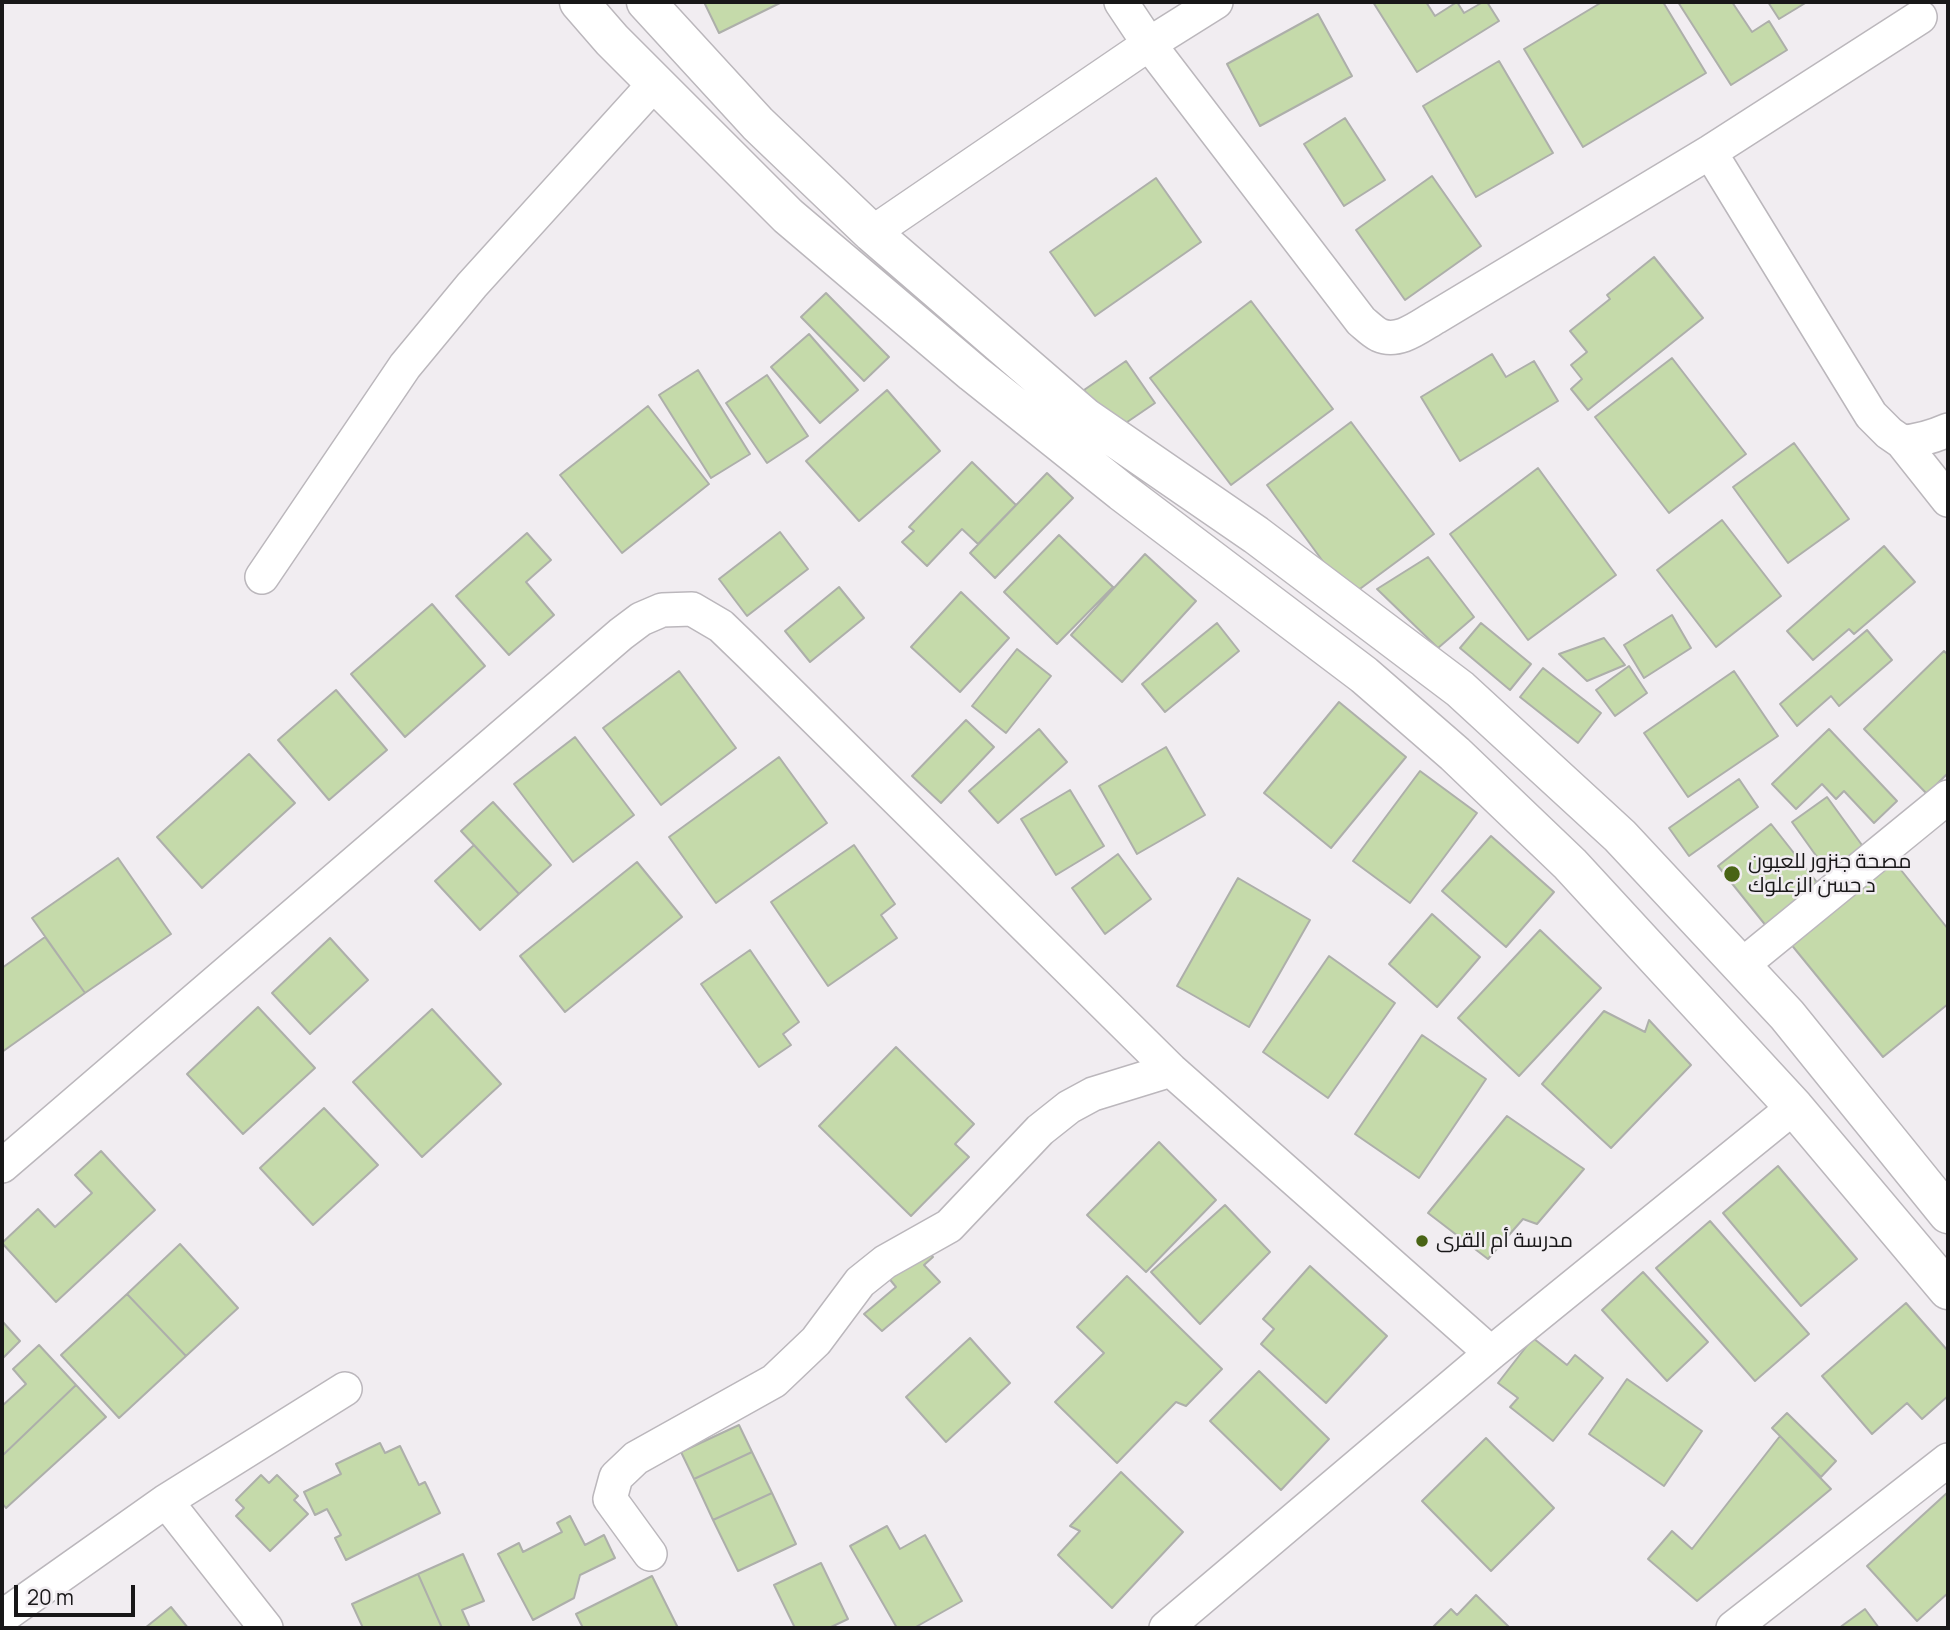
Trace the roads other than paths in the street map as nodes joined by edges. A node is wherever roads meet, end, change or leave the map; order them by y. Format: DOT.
graph roads {
  1 [pos="579,2"];
  2 [pos="646,2"];
  3 [pos="1121,2"];
  4 [pos="1216,2"];
  5 [pos="1920,17"];
  6 [pos="1149,44"];
  7 [pos="655,83"];
  8 [pos="1710,152"];
  9 [pos="872,233"];
  10 [pos="1948,430"];
  11 [pos="1902,442"];
  12 [pos="1948,500"];
  13 [pos="262,577"];
  14 [pos="1948,797"];
  15 [pos="1741,967"];
  16 [pos="1171,1070"];
  17 [pos="1794,1107"];
  18 [pos="2,1166"];
  19 [pos="1948,1213"];
  20 [pos="1948,1290"];
  21 [pos="1490,1353"];
  22 [pos="345,1389"];
  23 [pos="1948,1460"];
  24 [pos="166,1501"];
  25 [pos="650,1555"];
  26 [pos="2,1616"];
  27 [pos="266,1628"];
  28 [pos="1166,1628"];
  29 [pos="1733,1628"];
  1 -- 7 [label="street"];
  2 -- 9 [label="street"];
  3 -- 6 [label="street"];
  4 -- 6 [label="street"];
  5 -- 8 [label="street"];
  6 -- 8 [label="street"];
  6 -- 9 [label="street"];
  7 -- 13 [label="street"];
  7 -- 17 [label="street"];
  8 -- 11 [label="street"];
  9 -- 15 [label="street"];
  10 -- 11 [label="street"];
  11 -- 12 [label="street"];
  14 -- 15 [label="street"];
  15 -- 19 [label="street"];
  16 -- 18 [label="street"];
  16 -- 21 [label="street"];
  16 -- 25 [label="street"];
  17 -- 20 [label="street"];
  17 -- 21 [label="street"];
  21 -- 28 [label="street"];
  22 -- 24 [label="street"];
  23 -- 29 [label="street"];
  24 -- 26 [label="street"];
  24 -- 27 [label="street"];
}
